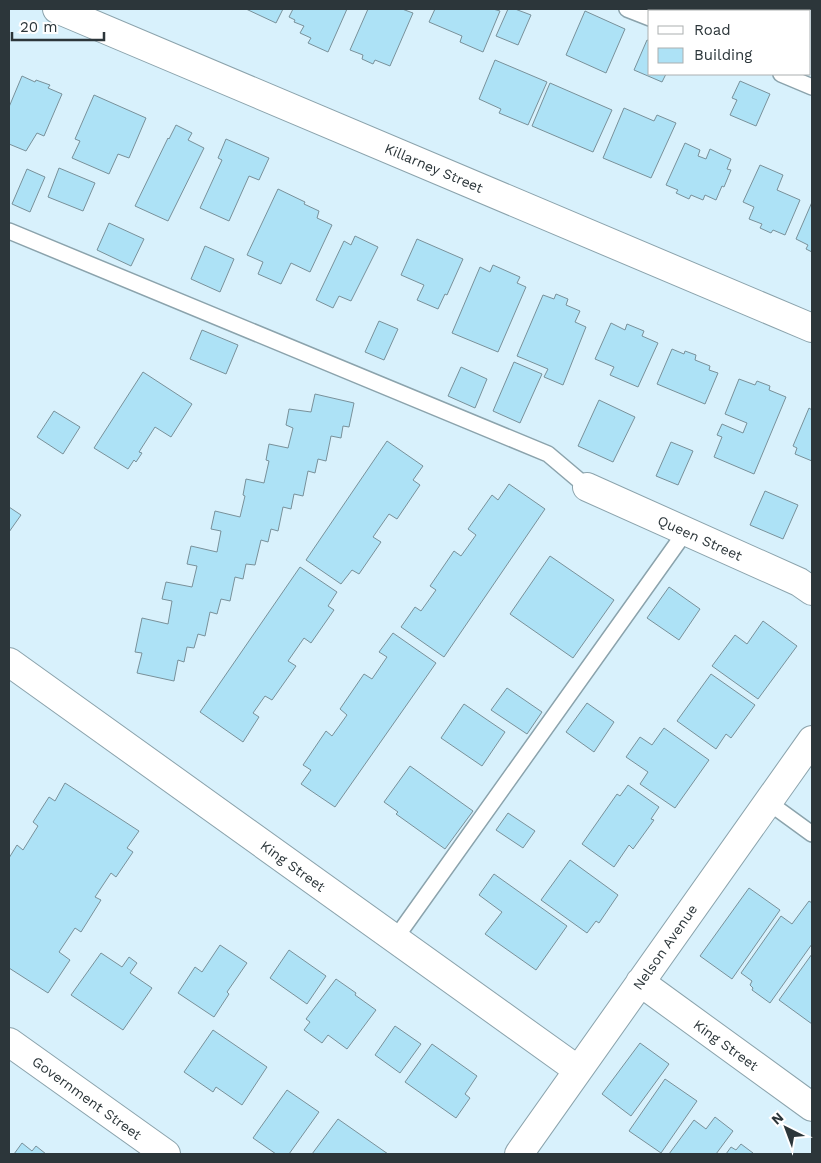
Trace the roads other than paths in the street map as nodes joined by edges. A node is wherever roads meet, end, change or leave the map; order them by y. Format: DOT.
graph roads {
  1 [pos="57,9"];
  2 [pos="627,9"];
  3 [pos="648,17"];
  4 [pos="783,75"];
  5 [pos="812,87"];
  6 [pos="9,231"];
  7 [pos="812,328"];
  8 [pos="587,487"];
  9 [pos="686,531"];
  10 [pos="812,591"];
  11 [pos="9,662"];
  12 [pos="812,740"];
  13 [pos="768,802"];
  14 [pos="812,834"];
  15 [pos="395,939"];
  16 [pos="640,982"];
  17 [pos="9,1042"];
  18 [pos="578,1070"];
  19 [pos="812,1107"];
  20 [pos="166,1154"];
  21 [pos="519,1154"];
  1 -- 7 [label="street, Killarney Street"];
  2 -- 3 [label="lane"];
  4 -- 5 [label="lane"];
  6 -- 8 [label="lane"];
  8 -- 9 [label="street, Queen Street"];
  9 -- 10 [label="street, Queen Street"];
  9 -- 15 [label="lane"];
  11 -- 15 [label="street, King Street"];
  12 -- 13 [label="street, Nelson Avenue"];
  13 -- 14 [label="lane"];
  13 -- 16 [label="street, Nelson Avenue"];
  15 -- 18 [label="street, King Street"];
  16 -- 18 [label="street, Nelson Avenue"];
  16 -- 19 [label="street, King Street"];
  17 -- 20 [label="street, Government Street"];
  18 -- 21 [label="street, Nelson Avenue"];
}
